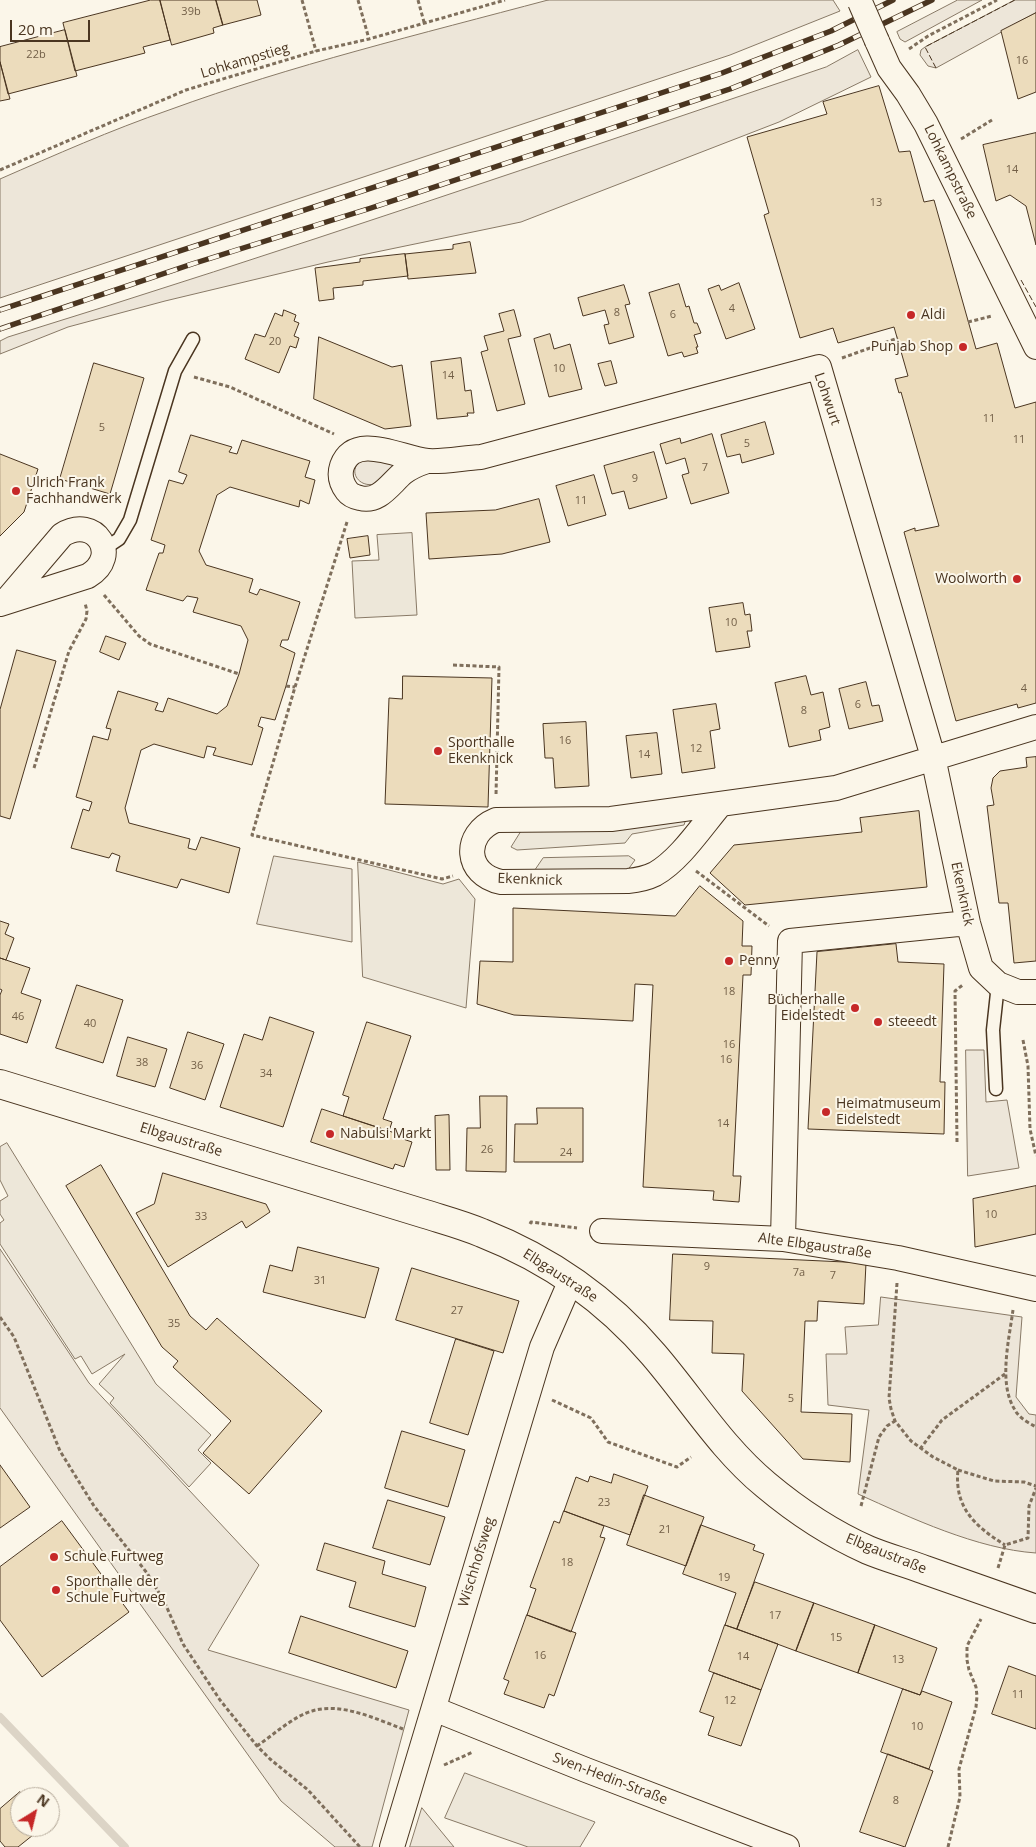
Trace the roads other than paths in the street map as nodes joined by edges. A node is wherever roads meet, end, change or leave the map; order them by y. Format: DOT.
graph roads {
  1 [pos="859,1"];
  2 [pos="193,339"];
  3 [pos="1036,347"];
  4 [pos="427,461"];
  5 [pos="104,549"];
  6 [pos="2,603"];
  7 [pos="1036,726"];
  8 [pos="933,757"];
  9 [pos="720,805"];
  10 [pos="968,923"];
  11 [pos="989,976"];
  12 [pos="1036,992"];
  13 [pos="0,1084"];
  14 [pos="996,1089"];
  15 [pos="602,1231"];
  16 [pos="783,1239"];
  17 [pos="571,1280"];
  18 [pos="1026,1287"];
  19 [pos="1036,1609"];
  20 [pos="434,1709"];
  21 [pos="392,1847"];
  22 [pos="787,1847"];
  1 -- 3 [label="street, Lohkampstraße, bridge"];
  2 -- 5 [label="lane"];
  4 -- 4 [label="street, Lohwurt"];
  4 -- 8 [label="street, Lohwurt"];
  5 -- 6 [label="street"];
  5 -- 6 [label="street"];
  7 -- 8 [label="street"];
  8 -- 9 [label="street"];
  8 -- 10 [label="street, Ekenknick"];
  9 -- 9 [label="street, Ekenknick"];
  10 -- 11 [label="street, Ekenknick"];
  10 -- 16 [label="street"];
  11 -- 12 [label="street"];
  11 -- 14 [label="lane"];
  13 -- 17 [label="main road, Elbgaustraße"];
  15 -- 16 [label="street, Alte Elbgaustraße"];
  16 -- 18 [label="street, Alte Elbgaustraße"];
  17 -- 19 [label="main road, Elbgaustraße"];
  17 -- 20 [label="street, Wischhofsweg"];
  20 -- 21 [label="street, Wischhofsweg"];
  20 -- 22 [label="street, Sven-Hedin-Straße"];
}
